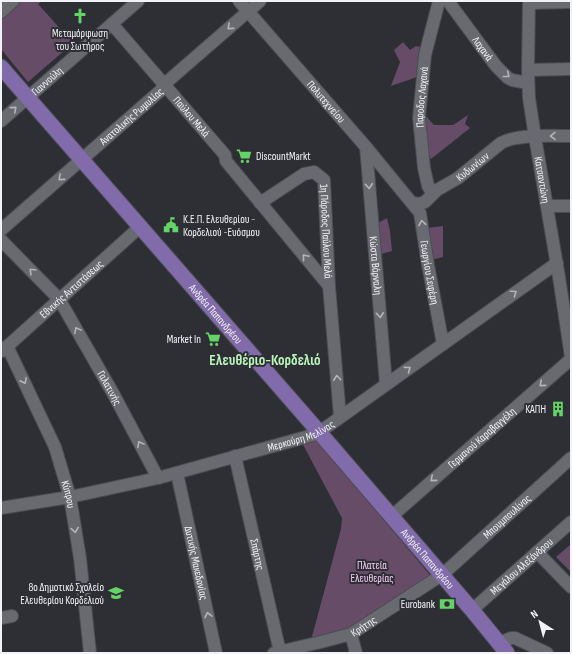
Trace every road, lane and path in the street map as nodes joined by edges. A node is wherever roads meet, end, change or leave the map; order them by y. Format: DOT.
graph roads {
  1 [pos="13,1"];
  2 [pos="138,1"];
  3 [pos="239,1"];
  4 [pos="260,1"];
  5 [pos="439,1"];
  6 [pos="448,1"];
  7 [pos="529,2"];
  8 [pos="571,2"];
  9 [pos="248,11"];
  10 [pos="1,12"];
  11 [pos="112,24"];
  12 [pos="1,67"];
  13 [pos="571,69"];
  14 [pos="528,70"];
  15 [pos="528,83"];
  16 [pos="164,86"];
  17 [pos="28,98"];
  18 [pos="1,121"];
  19 [pos="571,136"];
  20 [pos="535,137"];
  21 [pos="366,147"];
  22 [pos="82,160"];
  23 [pos="433,194"];
  24 [pos="260,203"];
  25 [pos="413,203"];
  26 [pos="547,206"];
  27 [pos="571,206"];
  28 [pos="141,226"];
  29 [pos="1,230"];
  30 [pos="1,240"];
  31 [pos="557,263"];
  32 [pos="565,277"];
  33 [pos="329,286"];
  34 [pos="59,298"];
  35 [pos="443,344"];
  36 [pos="4,349"];
  37 [pos="571,358"];
  38 [pos="386,384"];
  39 [pos="340,417"];
  40 [pos="319,432"];
  41 [pos="235,456"];
  42 [pos="571,458"];
  43 [pos="177,473"];
  44 [pos="158,478"];
  45 [pos="70,497"];
  46 [pos="1,508"];
  47 [pos="392,516"];
  48 [pos="571,522"];
  49 [pos="537,552"];
  50 [pos="442,575"];
  51 [pos="571,588"];
  52 [pos="472,610"];
  53 [pos="351,634"];
  54 [pos="503,648"];
  55 [pos="277,652"];
  56 [pos="90,653"];
  57 [pos="216,653"];
  58 [pos="356,653"];
  59 [pos="547,653"];
  1 -- 10 [label="street"];
  2 -- 11 [label="street, Γιαννούλη"];
  3 -- 9 [label="street, Πολυτεχνείου"];
  4 -- 9 [label="street, Ανατολικής Ρωμυλίας"];
  5 -- 23 [label="street, Παροδος Λαχανά"];
  6 -- 15 [label="street, Λαχανά, one-way"];
  7 -- 8 [label="street"];
  7 -- 14 [label="street, Κατσαντώνη"];
  9 -- 16 [label="street, Ανατολικής Ρωμυλίας, one-way"];
  9 -- 21 [label="street, Πολυτεχνείου"];
  11 -- 16 [label="street, Παύλου Μελά"];
  11 -- 17 [label="street, Γιαννούλη"];
  12 -- 17 [label="main road, Ανδρέα Παπανδρέου"];
  13 -- 14 [label="street"];
  14 -- 15 [label="street, Κατσαντώνη"];
  15 -- 20 [label="street, Κατσαντώνη"];
  16 -- 22 [label="street, Ανατολικής Ρωμυλίας"];
  16 -- 24 [label="street, Παύλου Μελά"];
  18 -- 17 [label="street, Γιαννούλη, one-way"];
  17 -- 22 [label="main road, Ανδρέα Παπανδρέου"];
  19 -- 20 [label="street, Κυδωνίων, one-way"];
  20 -- 23 [label="street, Κυδωνίων"];
  20 -- 26 [label="street, Κατσαντώνη"];
  21 -- 25 [label="street, Πολυτεχνείου"];
  21 -- 38 [label="street, Κώστα Βάρναλη, one-way"];
  22 -- 28 [label="main road, Ανδρέα Παπανδρέου"];
  22 -- 29 [label="street, Ανατολικής Ρωμυλίας, one-way"];
  23 -- 25 [label="street, Κυδωνίων"];
  33 -- 24 [label="street, Παύλου Μελά, one-way"];
  24 -- 33 [label="street, 1η Πάροδος Παύλου Μελά"];
  35 -- 25 [label="street, Γεωργίου Σεφέρη, one-way"];
  26 -- 27 [label="street"];
  26 -- 31 [label="street, Κατσαντώνη"];
  28 -- 34 [label="street, Εθνικής Αντιστάσεως"];
  28 -- 40 [label="main road, Ανδρέα Παπανδρέου"];
  34 -- 30 [label="street, Γαλατινής, one-way"];
  31 -- 32 [label="street, Κατσαντώνη"];
  35 -- 31 [label="street, Μερκούρη Μελίνας, one-way"];
  32 -- 37 [label="street, Κατσαντώνη"];
  39 -- 33 [label="street, 1η Πάροδος Παύλου Μελά, one-way"];
  34 -- 36 [label="street, Εθνικής Αντιστάσεως"];
  44 -- 34 [label="street, Γαλατινής, one-way"];
  38 -- 35 [label="street, Μερκούρη Μελίνας, one-way"];
  36 -- 45 [label="street, Κύπρου, one-way"];
  37 -- 47 [label="street, Γερμανού Καραβαγγέλη, one-way"];
  38 -- 39 [label="street, Μερκούρη Μελίνας"];
  39 -- 40 [label="street, Μερκούρη Μελίνας"];
  40 -- 41 [label="street, Μερκούρη Μελίνας"];
  40 -- 47 [label="main road, Ανδρέα Παπανδρέου"];
  41 -- 43 [label="street, Μερκούρη Μελίνας"];
  41 -- 55 [label="street, Σπάρτης"];
  42 -- 50 [label="street, Μπουμπουλίνας"];
  43 -- 44 [label="street, Μερκούρη Μελίνας"];
  57 -- 43 [label="street, Δυτικής Μακεδονίας, one-way"];
  44 -- 45 [label="street, Μερκούρη Μελίνας"];
  45 -- 46 [label="street, Μερκούρη Μελίνας"];
  45 -- 56 [label="street, Κύπρου, one-way"];
  47 -- 50 [label="main road, Ανδρέα Παπανδρέου"];
  48 -- 49 [label="street, Μεγάλου Αλεξάνδρου"];
  49 -- 51 [label="street"];
  49 -- 52 [label="street, Μεγάλου Αλεξάνδρου"];
  50 -- 52 [label="main road, Ανδρέα Παπανδρέου"];
  50 -- 53 [label="street, Κρήτης"];
  52 -- 54 [label="main road, Ανδρέα Παπανδρέου"];
  53 -- 55 [label="street, Κρήτης"];
  53 -- 58 [label="street"];
  54 -- 59 [label="street"];
}
